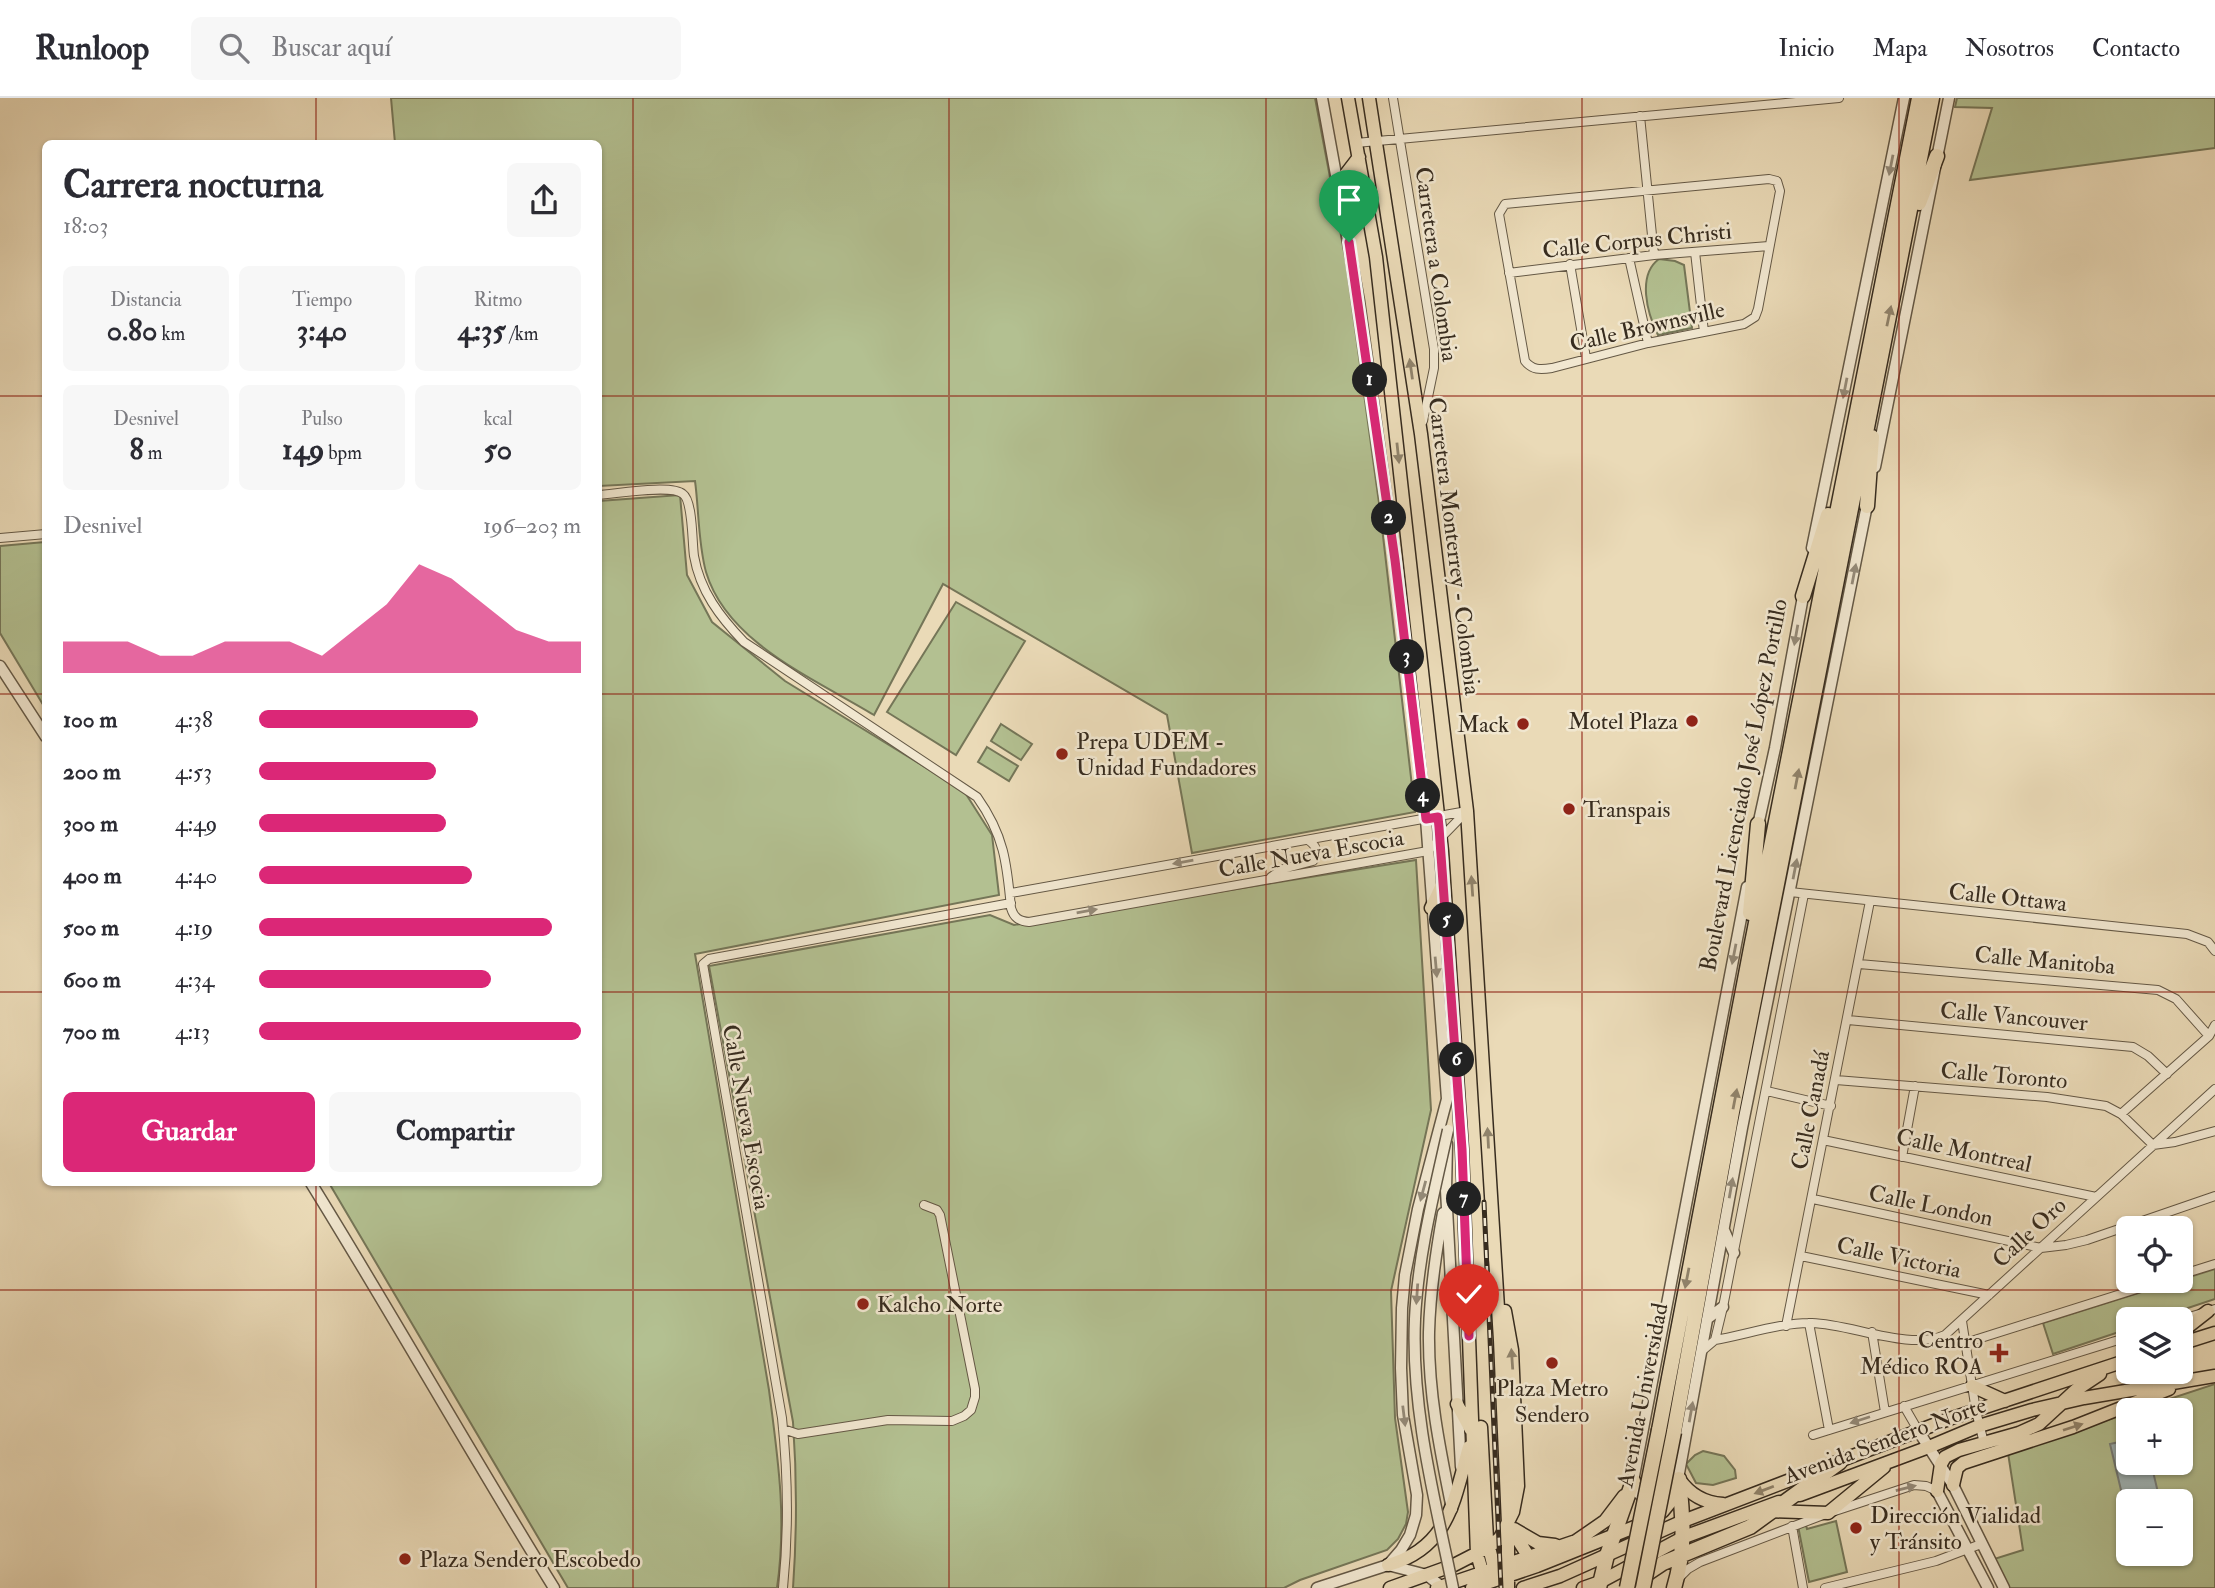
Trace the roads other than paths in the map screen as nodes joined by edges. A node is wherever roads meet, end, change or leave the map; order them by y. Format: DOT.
graph roads {
  1 [pos="1322,98"];
  2 [pos="1349,98"];
  3 [pos="1369,98"];
  4 [pos="1393,98"];
  5 [pos="1839,98"];
  6 [pos="1904,98"];
  7 [pos="1920,98"];
  8 [pos="1932,98"];
  9 [pos="1948,98"];
  10 [pos="1640,116"];
  11 [pos="1401,138"];
  12 [pos="1377,140"];
  13 [pos="1356,142"];
  14 [pos="1937,156"];
  15 [pos="1359,157"];
  16 [pos="1339,183"];
  17 [pos="1647,191"];
  18 [pos="1906,233"];
  19 [pos="1769,246"];
  20 [pos="1695,252"];
  21 [pos="1654,255"];
  22 [pos="1629,258"];
  23 [pos="1570,264"];
  24 [pos="1509,273"];
  25 [pos="1704,332"];
  26 [pos="1648,343"];
  27 [pos="1586,358"];
  28 [pos="1871,405"];
  29 [pos="1421,434"];
  30 [pos="1845,467"];
  31 [pos="602,495"];
  32 [pos="1867,506"];
  33 [pos="42,534"];
  34 [pos="0,538"];
  35 [pos="1803,596"];
  36 [pos="0,666"];
  37 [pos="42,731"];
  38 [pos="1467,811"];
  39 [pos="1432,818"];
  40 [pos="1759,824"];
  41 [pos="1440,838"];
  42 [pos="1308,840"];
  43 [pos="1428,851"];
  44 [pos="1266,880"];
  45 [pos="1444,881"];
  46 [pos="1790,892"];
  47 [pos="1011,893"];
  48 [pos="1804,894"];
  49 [pos="1871,901"];
  50 [pos="1011,903"];
  51 [pos="1432,908"];
  52 [pos="1751,948"];
  53 [pos="2215,951"];
  54 [pos="1859,964"];
  55 [pos="1848,1020"];
  56 [pos="2215,1025"];
  57 [pos="2208,1036"];
  58 [pos="1760,1041"];
  59 [pos="1775,1045"];
  60 [pos="2167,1074"];
  61 [pos="1836,1080"];
  62 [pos="1915,1086"];
  63 [pos="2215,1089"];
  64 [pos="1767,1091"];
  65 [pos="1447,1099"];
  66 [pos="1830,1106"];
  67 [pos="2121,1114"];
  68 [pos="1448,1130"];
  69 [pos="2215,1131"];
  70 [pos="1823,1140"];
  71 [pos="2153,1145"];
  72 [pos="1902,1157"];
  73 [pos="1736,1161"];
  74 [pos="1752,1166"];
  75 [pos="313,1186"];
  76 [pos="1446,1190"];
  77 [pos="2215,1196"];
  78 [pos="2096,1197"];
  79 [pos="1813,1199"];
  80 [pos="924,1205"];
  81 [pos="1706,1213"];
  82 [pos="1724,1230"];
  83 [pos="2041,1248"];
  84 [pos="1734,1253"];
  85 [pos="1801,1256"];
  86 [pos="2215,1264"];
  87 [pos="2193,1271"];
  88 [pos="2124,1293"];
  89 [pos="1989,1295"];
  90 [pos="1723,1307"];
  91 [pos="2212,1310"];
  92 [pos="2193,1316"];
  93 [pos="1707,1319"];
  94 [pos="1962,1321"];
  95 [pos="1809,1323"];
  96 [pos="2193,1324"];
  97 [pos="1786,1326"];
  98 [pos="1872,1332"];
  99 [pos="2215,1333"];
  100 [pos="1715,1340"];
  101 [pos="2193,1340"];
  102 [pos="2116,1341"];
  103 [pos="1965,1343"];
  104 [pos="1702,1351"];
  105 [pos="1470,1362"];
  106 [pos="2115,1364"];
  107 [pos="2215,1373"];
  108 [pos="2193,1380"];
  109 [pos="2173,1384"];
  110 [pos="2180,1384"];
  111 [pos="1972,1386"];
  112 [pos="2006,1401"];
  113 [pos="2062,1403"];
  114 [pos="1457,1404"];
  115 [pos="1904,1406"];
  116 [pos="1976,1410"];
  117 [pos="1885,1412"];
  118 [pos="1979,1426"];
  119 [pos="783,1429"];
  120 [pos="1829,1430"];
  121 [pos="1919,1432"];
  122 [pos="1473,1434"];
  123 [pos="2031,1434"];
  124 [pos="1813,1435"];
  125 [pos="1984,1443"];
  126 [pos="1929,1447"];
  127 [pos="1892,1461"];
  128 [pos="1840,1462"];
  129 [pos="1941,1464"];
  130 [pos="1462,1473"];
  131 [pos="1679,1479"];
  132 [pos="1633,1481"];
  133 [pos="1953,1485"];
  134 [pos="1937,1491"];
  135 [pos="1789,1498"];
  136 [pos="1736,1501"];
  137 [pos="1452,1509"];
  138 [pos="1754,1511"];
  139 [pos="1773,1511"];
  140 [pos="1828,1513"];
  141 [pos="1684,1521"];
  142 [pos="1508,1524"];
  143 [pos="1792,1526"];
  144 [pos="1614,1536"];
  145 [pos="1684,1537"];
  146 [pos="1576,1541"];
  147 [pos="1981,1544"];
  148 [pos="1489,1547"];
  149 [pos="1968,1550"];
  150 [pos="1683,1553"];
  151 [pos="1477,1554"];
  152 [pos="1607,1555"];
  153 [pos="1532,1562"];
  154 [pos="1388,1565"];
  155 [pos="1427,1575"];
  156 [pos="1560,1576"];
  157 [pos="1496,1578"];
  158 [pos="1600,1585"];
  159 [pos="1675,1586"];
  160 [pos="554,1588"];
  161 [pos="783,1588"];
  162 [pos="1317,1588"];
  163 [pos="1390,1588"];
  164 [pos="1444,1588"];
  165 [pos="1472,1588"];
  166 [pos="1523,1588"];
  167 [pos="1583,1588"];
  168 [pos="1628,1588"];
  169 [pos="1643,1588"];
  170 [pos="1803,1588"];
  171 [pos="1825,1588"];
  172 [pos="1987,1588"];
  173 [pos="2004,1588"];
  1 -- 16 [label="street"];
  2 -- 13 [label="main road, Carretera Monterrey - Colombia"];
  3 -- 12 [label="main road, Carretera Monterrey - Colombia"];
  4 -- 11 [label="street, Carretera a Colombia"];
  5 -- 10 [label="street"];
  6 -- 35 [label="street, Boulevard Licenciado José López Portillo, one-way"];
  7 -- 30 [label="highway, Boulevard Licenciado José López Portillo"];
  8 -- 18 [label="highway"];
  9 -- 14 [label="street"];
  10 -- 11 [label="street"];
  10 -- 17 [label="street"];
  11 -- 12 [label="street"];
  11 -- 29 [label="street, Carretera a Colombia"];
  12 -- 13 [label="street"];
  29 -- 12 [label="main road, Carretera Monterrey - Colombia, one-way"];
  13 -- 15 [label="main road, Carretera Monterrey - Colombia"];
  14 -- 18 [label="highway"];
  14 -- 32 [label="street"];
  15 -- 16 [label="main road"];
  15 -- 39 [label="main road, Carretera Monterrey - Colombia, one-way"];
  16 -- 39 [label="street"];
  17 -- 19 [label="street, Calle Brownsville"];
  17 -- 21 [label="street"];
  17 -- 24 [label="street, Calle Brownsville"];
  28 -- 18 [label="highway, one-way"];
  19 -- 20 [label="street, Calle Corpus Christi"];
  19 -- 25 [label="street, Calle Brownsville"];
  20 -- 21 [label="street, Calle Corpus Christi"];
  20 -- 25 [label="street"];
  21 -- 22 [label="street, Calle Corpus Christi"];
  22 -- 23 [label="street, Calle Corpus Christi"];
  22 -- 26 [label="street"];
  23 -- 24 [label="street, Calle Corpus Christi"];
  23 -- 27 [label="street"];
  24 -- 27 [label="street, Calle Brownsville"];
  25 -- 26 [label="street, Calle Brownsville"];
  26 -- 27 [label="street, Calle Brownsville"];
  28 -- 32 [label="highway"];
  81 -- 28 [label="highway, one-way"];
  29 -- 38 [label="main road, Carretera Monterrey - Colombia"];
  30 -- 35 [label="highway"];
  30 -- 52 [label="highway, Boulevard Licenciado José López Portillo"];
  31 -- 47 [label="street"];
  46 -- 32 [label="street, one-way"];
  33 -- 34 [label="street"];
  35 -- 40 [label="street, Boulevard Licenciado José López Portillo, one-way"];
  36 -- 37 [label="street"];
  38 -- 39 [label="street, Calle Nueva Escocia"];
  38 -- 41 [label="street, Calle Nueva Escocia"];
  142 -- 38 [label="main road, Carretera Monterrey - Colombia, one-way"];
  39 -- 41 [label="main road, Carretera Monterrey - Colombia"];
  39 -- 42 [label="street, Calle Nueva Escocia"];
  39 -- 43 [label="street"];
  40 -- 52 [label="highway"];
  40 -- 132 [label="street, Boulevard Licenciado José López Portillo, one-way"];
  41 -- 43 [label="street, Calle Nueva Escocia"];
  41 -- 45 [label="main road, Carretera Monterrey - Colombia"];
  42 -- 44 [label="street"];
  42 -- 47 [label="street, Calle Nueva Escocia, one-way"];
  43 -- 44 [label="street, Calle Nueva Escocia"];
  43 -- 51 [label="street"];
  50 -- 44 [label="street, Calle Nueva Escocia, one-way"];
  45 -- 51 [label="main road"];
  45 -- 105 [label="main road, Carretera Monterrey - Colombia"];
  46 -- 48 [label="street, Calle Ottawa"];
  46 -- 58 [label="street"];
  47 -- 50 [label="street"];
  48 -- 49 [label="street, Calle Ottawa"];
  48 -- 59 [label="street"];
  49 -- 53 [label="street, Calle Ottawa"];
  49 -- 54 [label="street, Calle Canadá"];
  50 -- 119 [label="street, Calle Nueva Escocia"];
  51 -- 65 [label="street, one-way"];
  52 -- 81 [label="highway, Boulevard Licenciado José López Portillo"];
  54 -- 55 [label="street, Calle Canadá"];
  54 -- 57 [label="street, Calle Manitoba"];
  55 -- 60 [label="street, Calle Vancouver"];
  55 -- 61 [label="street, Calle Canadá"];
  56 -- 57 [label="street"];
  57 -- 60 [label="street"];
  58 -- 59 [label="street"];
  58 -- 73 [label="street"];
  59 -- 64 [label="street"];
  60 -- 67 [label="street"];
  61 -- 62 [label="street, Calle Toronto"];
  61 -- 66 [label="street, Calle Canadá"];
  62 -- 67 [label="street, Calle Toronto"];
  62 -- 72 [label="street"];
  63 -- 71 [label="street, Calle Oro"];
  64 -- 66 [label="street"];
  64 -- 74 [label="street"];
  65 -- 68 [label="street"];
  65 -- 154 [label="street, one-way"];
  66 -- 70 [label="street, Calle Canadá"];
  67 -- 71 [label="street, Calle Toronto"];
  68 -- 76 [label="street"];
  68 -- 164 [label="street, one-way, bridge"];
  69 -- 71 [label="street"];
  70 -- 72 [label="street, Calle Montreal"];
  70 -- 79 [label="street, Calle Canadá"];
  71 -- 78 [label="street, Calle Oro"];
  72 -- 78 [label="street, Calle Montreal"];
  73 -- 74 [label="street"];
  82 -- 73 [label="street, one-way"];
  74 -- 84 [label="street"];
  75 -- 160 [label="street"];
  76 -- 114 [label="street"];
  76 -- 137 [label="street"];
  77 -- 83 [label="street"];
  78 -- 83 [label="street, Calle Oro"];
  79 -- 83 [label="street, Calle London"];
  79 -- 85 [label="street, Calle Canadá"];
  80 -- 119 [label="street"];
  81 -- 168 [label="highway, Avenida Universidad, one-way, bridge"];
  81 -- 169 [label="highway, Avenida Universidad, bridge"];
  82 -- 84 [label="street"];
  82 -- 93 [label="street"];
  83 -- 89 [label="street, Calle Oro"];
  84 -- 90 [label="street"];
  85 -- 89 [label="street, Calle Victoria"];
  85 -- 97 [label="street, Calle Canadá"];
  86 -- 87 [label="street"];
  88 -- 103 [label="street"];
  89 -- 94 [label="street, Calle Oro"];
  90 -- 93 [label="street"];
  90 -- 100 [label="street"];
  91 -- 92 [label="street"];
  91 -- 96 [label="main road"];
  93 -- 104 [label="street"];
  94 -- 98 [label="street, Calle Oro"];
  94 -- 103 [label="street"];
  95 -- 97 [label="street, Calle Oro"];
  95 -- 98 [label="street, Calle Oro"];
  95 -- 120 [label="street"];
  97 -- 100 [label="street, Calle Oro"];
  98 -- 117 [label="street"];
  99 -- 101 [label="main road"];
  100 -- 104 [label="street"];
  102 -- 111 [label="street, Avenida Sendero Norte"];
  103 -- 111 [label="street"];
  131 -- 104 [label="street, one-way"];
  105 -- 122 [label="main road, Carretera Monterrey - Colombia"];
  105 -- 148 [label="main road"];
  106 -- 112 [label="main road, Avenida Sendero Norte"];
  106 -- 113 [label="main road"];
  107 -- 108 [label="main road"];
  109 -- 113 [label="main road, Avenida Sendero Norte"];
  123 -- 110 [label="main road, one-way"];
  111 -- 112 [label="main road"];
  111 -- 115 [label="street, Avenida Sendero Norte"];
  111 -- 116 [label="street"];
  112 -- 116 [label="main road, Avenida Sendero Norte"];
  113 -- 118 [label="main road, Avenida Sendero Norte"];
  113 -- 123 [label="main road"];
  114 -- 122 [label="main road"];
  114 -- 130 [label="street"];
  115 -- 117 [label="street, Avenida Sendero Norte"];
  115 -- 121 [label="street"];
  116 -- 118 [label="street"];
  116 -- 121 [label="main road, Avenida Sendero Norte"];
  117 -- 120 [label="street, Avenida Sendero Norte, one-way"];
  118 -- 125 [label="street"];
  118 -- 126 [label="main road, Avenida Sendero Norte"];
  119 -- 161 [label="street, Calle Nueva Escocia"];
  120 -- 124 [label="street, Avenida Sendero Norte"];
  121 -- 126 [label="street"];
  121 -- 128 [label="main road, Avenida Sendero Norte"];
  122 -- 130 [label="main road"];
  122 -- 151 [label="main road, Carretera Monterrey - Colombia"];
  123 -- 125 [label="main road"];
  123 -- 133 [label="main road"];
  125 -- 129 [label="main road"];
  126 -- 127 [label="main road, Avenida Sendero Norte"];
  126 -- 129 [label="street"];
  127 -- 135 [label="main road, Avenida Sendero Norte"];
  127 -- 140 [label="main road"];
  128 -- 135 [label="highway"];
  128 -- 136 [label="main road, Avenida Sendero Norte, one-way"];
  129 -- 133 [label="street"];
  129 -- 134 [label="main road"];
  130 -- 137 [label="main road"];
  131 -- 132 [label="street"];
  131 -- 136 [label="main road"];
  131 -- 141 [label="highway"];
  131 -- 144 [label="main road"];
  132 -- 144 [label="highway"];
  132 -- 146 [label="main road"];
  133 -- 147 [label="street"];
  140 -- 134 [label="street, one-way"];
  134 -- 149 [label="street"];
  135 -- 138 [label="main road, Avenida Sendero Norte"];
  135 -- 139 [label="highway"];
  136 -- 141 [label="main road, Avenida Sendero Norte"];
  137 -- 154 [label="main road"];
  138 -- 139 [label="main road"];
  138 -- 145 [label="main road, Avenida Sendero Norte"];
  139 -- 140 [label="main road"];
  139 -- 150 [label="highway"];
  140 -- 143 [label="street"];
  141 -- 145 [label="highway"];
  141 -- 152 [label="main road, Avenida Sendero Norte"];
  142 -- 146 [label="main road"];
  142 -- 148 [label="main road"];
  142 -- 153 [label="main road"];
  142 -- 157 [label="main road, Carretera Monterrey - Colombia"];
  143 -- 159 [label="street"];
  143 -- 170 [label="street"];
  144 -- 152 [label="highway"];
  144 -- 153 [label="main road"];
  145 -- 150 [label="highway"];
  145 -- 158 [label="main road, Avenida Sendero Norte"];
  146 -- 153 [label="main road"];
  147 -- 149 [label="street"];
  147 -- 173 [label="street"];
  148 -- 151 [label="main road"];
  148 -- 157 [label="main road"];
  149 -- 171 [label="street"];
  149 -- 172 [label="street"];
  150 -- 159 [label="highway"];
  150 -- 168 [label="highway"];
  151 -- 155 [label="main road"];
  151 -- 157 [label="main road, Carretera Monterrey - Colombia"];
  152 -- 156 [label="main road, Avenida Sendero Norte"];
  152 -- 158 [label="highway"];
  153 -- 156 [label="main road"];
  153 -- 157 [label="main road"];
  154 -- 155 [label="street"];
  154 -- 162 [label="street"];
  155 -- 163 [label="main road"];
  155 -- 164 [label="street"];
  156 -- 166 [label="main road, Avenida Sendero Norte"];
  157 -- 164 [label="main road"];
  157 -- 165 [label="main road"];
  158 -- 167 [label="main road, Avenida Sendero Norte"];
}
